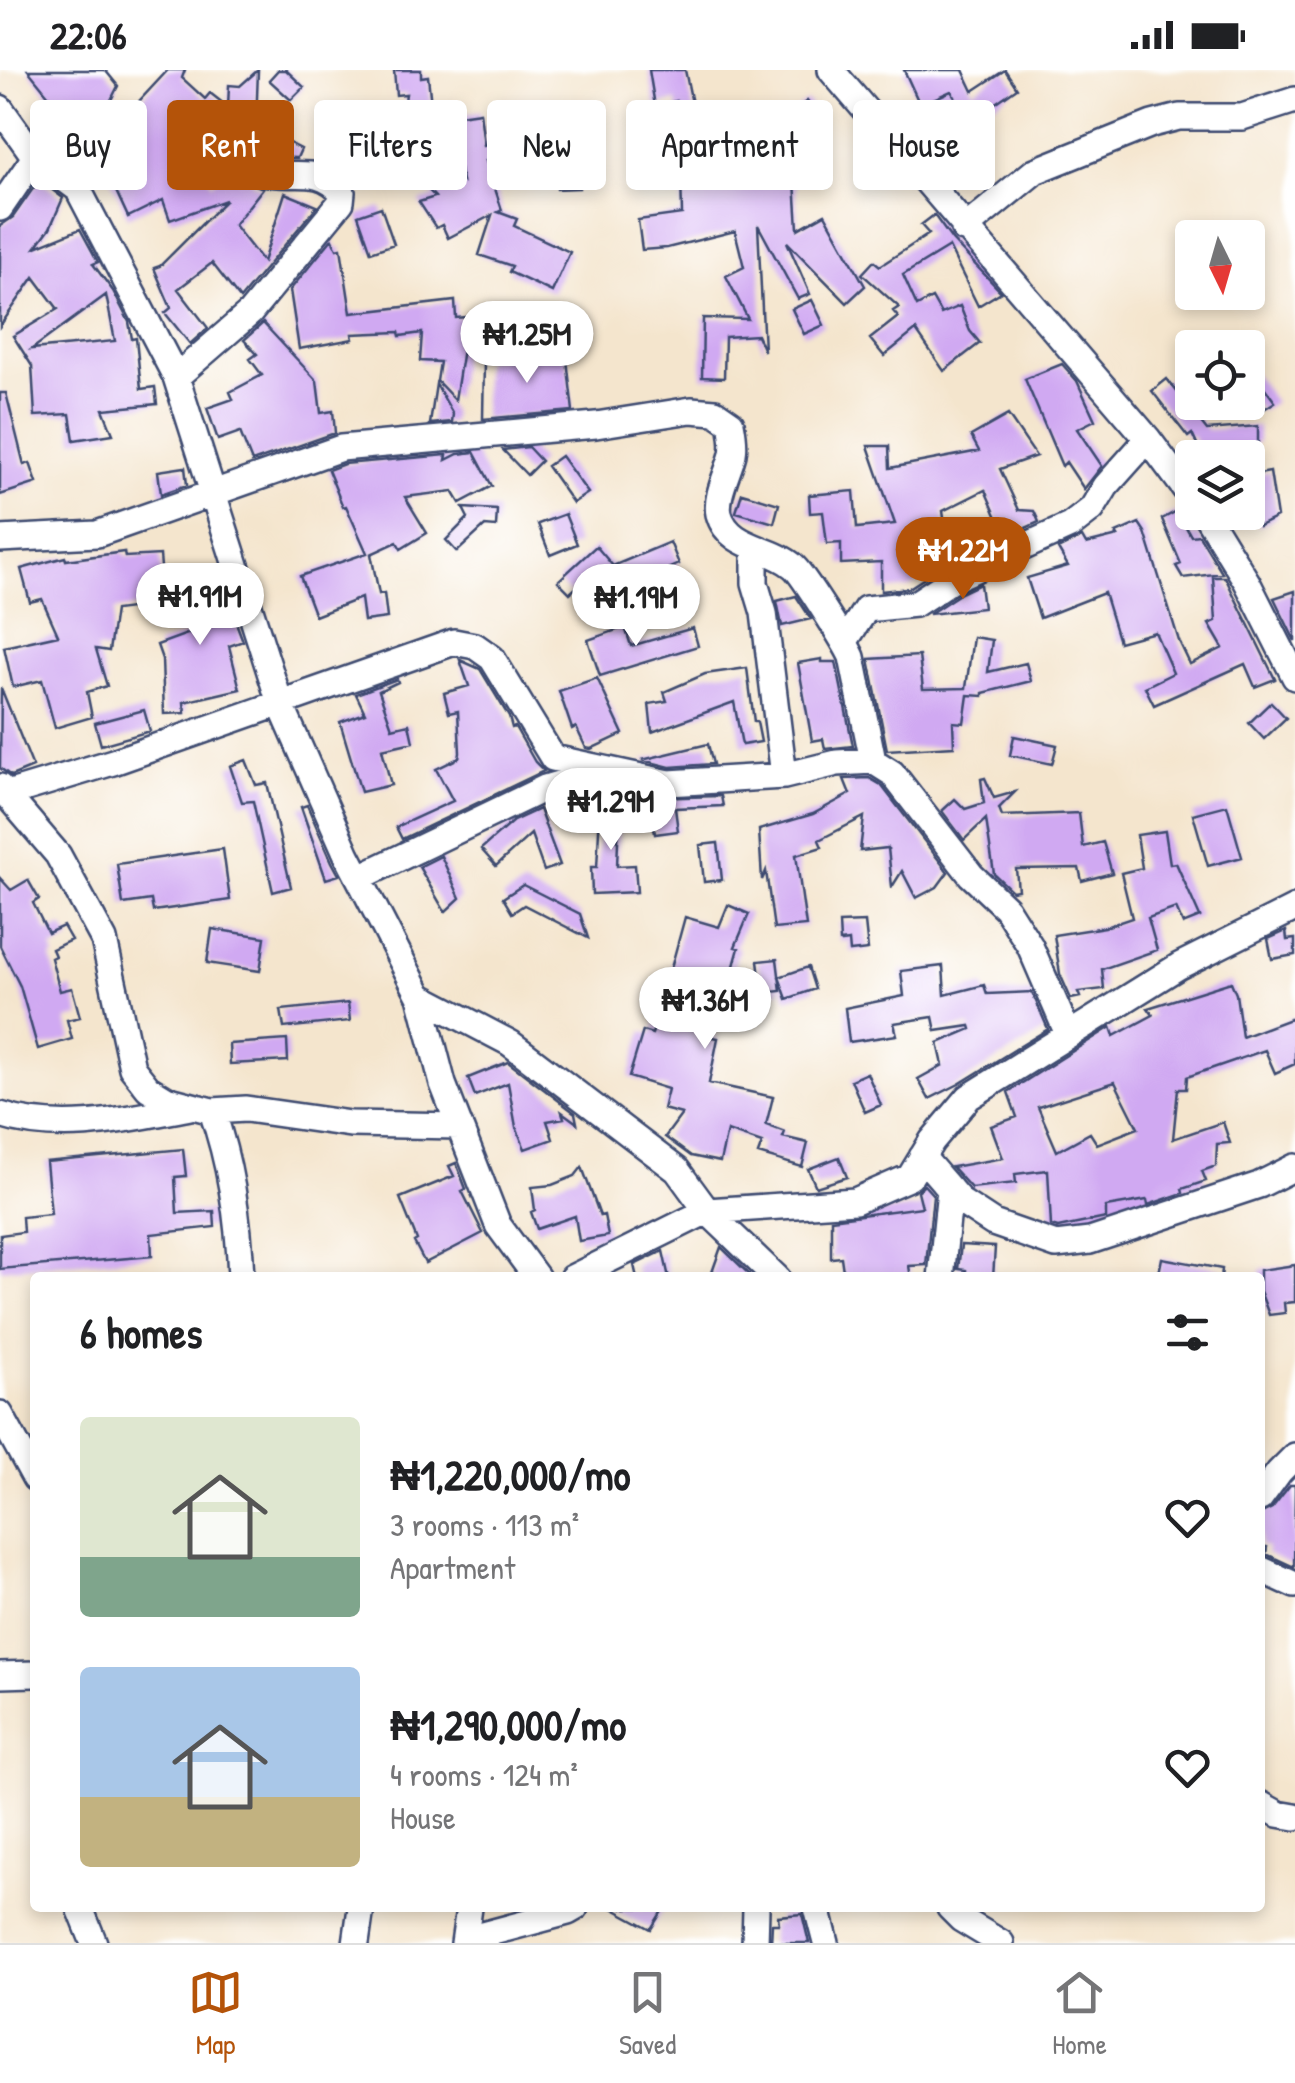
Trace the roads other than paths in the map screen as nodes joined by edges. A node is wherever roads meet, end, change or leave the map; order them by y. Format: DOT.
graph roads {
  1 [pos="831,70"];
  2 [pos="1295,100"];
  3 [pos="0,108"];
  4 [pos="30,149"];
  5 [pos="30,163"];
  6 [pos="294,173"];
  7 [pos="79,190"];
  8 [pos="0,208"];
  9 [pos="964,229"];
  10 [pos="176,377"];
  11 [pos="1148,440"];
  12 [pos="1175,476"];
  13 [pos="215,493"];
  14 [pos="1215,530"];
  15 [pos="0,540"];
  16 [pos="755,550"];
  17 [pos="845,641"];
  18 [pos="1295,677"];
  19 [pos="280,703"];
  20 [pos="873,760"];
  21 [pos="603,771"];
  22 [pos="784,776"];
  23 [pos="4,790"];
  24 [pos="360,877"];
  25 [pos="1295,908"];
  26 [pos="420,996"];
  27 [pos="1068,1034"];
  28 [pos="204,1109"];
  29 [pos="0,1114"];
  30 [pos="460,1126"];
  31 [pos="922,1157"];
  32 [pos="1295,1168"];
  33 [pos="950,1188"];
  34 [pos="707,1211"];
  35 [pos="241,1272"];
  36 [pos="533,1272"];
  37 [pos="584,1272"];
  38 [pos="771,1272"];
  39 [pos="942,1272"];
  40 [pos="0,1414"];
  41 [pos="1295,1456"];
  42 [pos="30,1469"];
  43 [pos="1265,1491"];
  44 [pos="1265,1572"];
  45 [pos="1295,1586"];
  46 [pos="0,1674"];
  47 [pos="30,1674"];
  48 [pos="1265,1807"];
  49 [pos="1295,1817"];
  50 [pos="82,1912"];
  51 [pos="360,1912"];
  52 [pos="469,1912"];
  53 [pos="568,1912"];
  54 [pos="756,1912"];
  55 [pos="817,1912"];
  56 [pos="954,1912"];
  57 [pos="465,1941"];
  58 [pos="94,1943"];
  59 [pos="356,1943"];
  60 [pos="755,1943"];
  61 [pos="826,1943"];
  62 [pos="1001,1943"];
  1 -- 9 [label="street"];
  2 -- 9 [label="street"];
  3 -- 4 [label="street"];
  5 -- 8 [label="street"];
  6 -- 10 [label="street"];
  7 -- 10 [label="street"];
  9 -- 11 [label="street"];
  10 -- 13 [label="street"];
  11 -- 12 [label="street"];
  11 -- 17 [label="street"];
  13 -- 15 [label="street"];
  13 -- 16 [label="street"];
  13 -- 19 [label="street"];
  14 -- 18 [label="street"];
  16 -- 17 [label="street"];
  16 -- 22 [label="street"];
  17 -- 20 [label="street"];
  19 -- 21 [label="street"];
  19 -- 23 [label="street"];
  19 -- 24 [label="street"];
  20 -- 22 [label="street"];
  20 -- 27 [label="street"];
  21 -- 22 [label="street"];
  21 -- 24 [label="street"];
  23 -- 28 [label="street"];
  24 -- 26 [label="street"];
  25 -- 27 [label="street"];
  26 -- 30 [label="street"];
  26 -- 34 [label="street"];
  27 -- 31 [label="street"];
  28 -- 29 [label="street"];
  28 -- 30 [label="street"];
  28 -- 35 [label="street"];
  30 -- 36 [label="street"];
  31 -- 33 [label="street"];
  31 -- 34 [label="street"];
  32 -- 33 [label="street"];
  33 -- 39 [label="street"];
  34 -- 37 [label="street"];
  34 -- 38 [label="street"];
  40 -- 42 [label="street"];
  41 -- 43 [label="street"];
  44 -- 45 [label="street"];
  46 -- 47 [label="street"];
  48 -- 49 [label="street"];
  50 -- 58 [label="street"];
  51 -- 59 [label="street"];
  52 -- 57 [label="street"];
  53 -- 57 [label="street"];
  54 -- 60 [label="street"];
  55 -- 61 [label="street"];
  56 -- 62 [label="street"];
}
